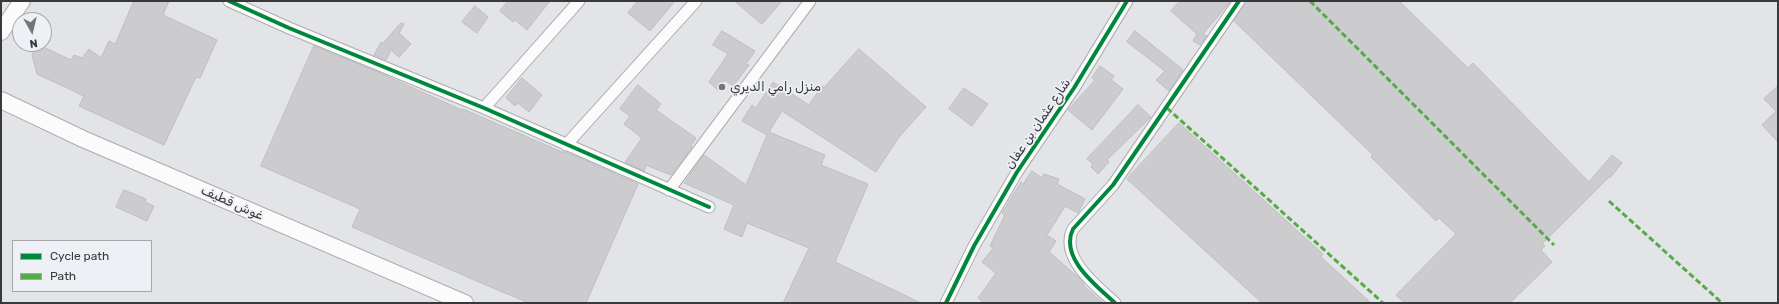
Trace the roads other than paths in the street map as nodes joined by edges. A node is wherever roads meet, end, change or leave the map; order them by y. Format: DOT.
graph roads {
  1 [pos="22,1"];
  2 [pos="229,1"];
  3 [pos="578,1"];
  4 [pos="696,1"];
  5 [pos="810,1"];
  6 [pos="1127,1"];
  7 [pos="1239,1"];
  8 [pos="1,32"];
  9 [pos="1,100"];
  10 [pos="484,108"];
  11 [pos="566,145"];
  12 [pos="668,190"];
  13 [pos="709,207"];
  14 [pos="465,303"];
  15 [pos="946,303"];
  16 [pos="1115,303"];
  1 -- 8 [label="main road"];
  2 -- 10 [label="street"];
  3 -- 10 [label="street"];
  4 -- 11 [label="street"];
  5 -- 12 [label="street"];
  6 -- 15 [label="street, شارع عثمان بن عفان"];
  7 -- 16 [label="street"];
  9 -- 14 [label="main road, غوش قطيف"];
  10 -- 11 [label="street"];
  11 -- 12 [label="street"];
  12 -- 13 [label="street"];
}
